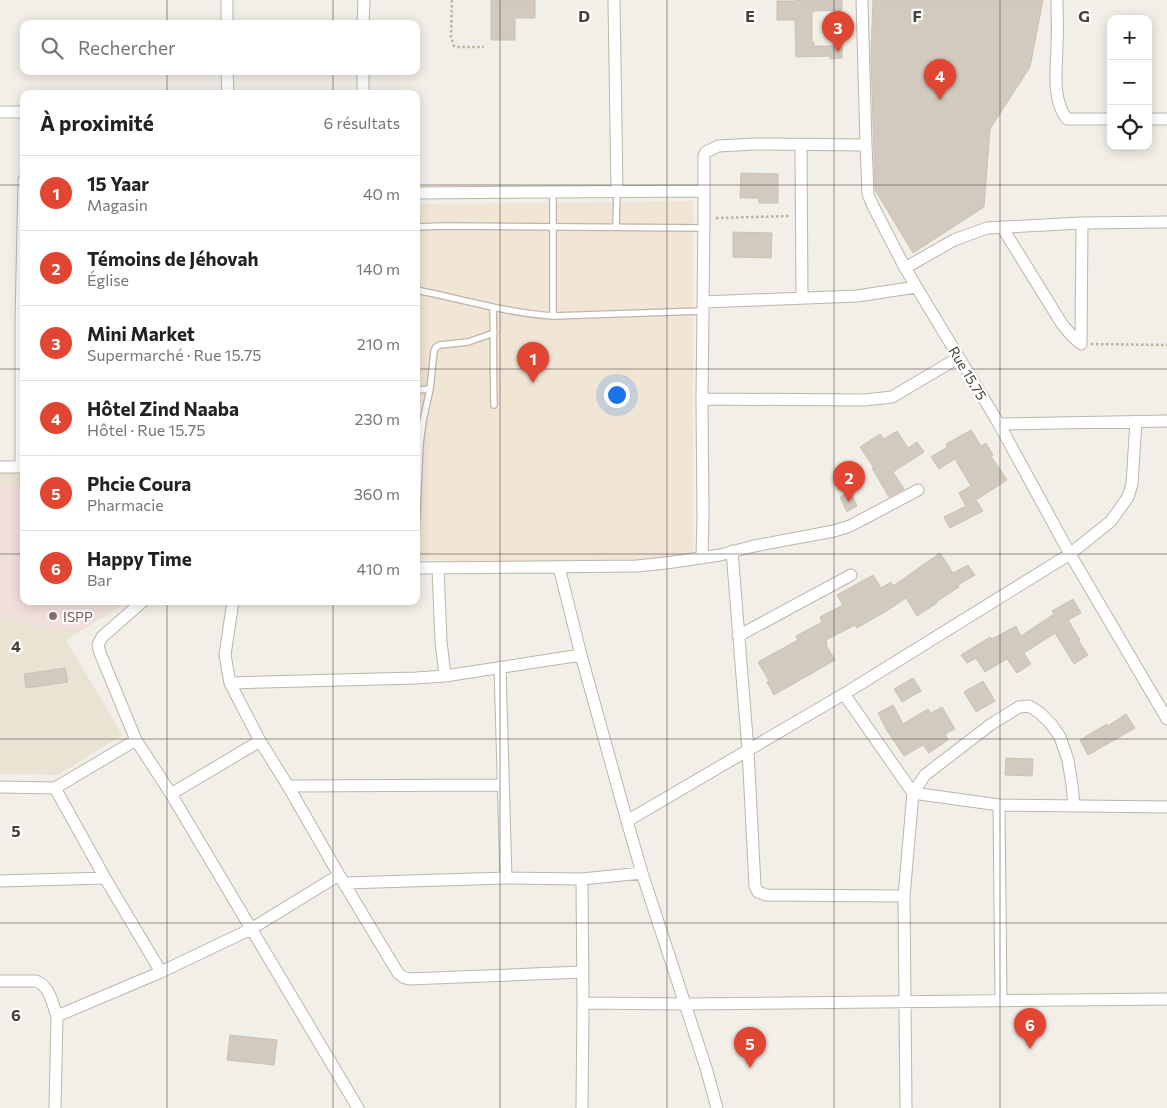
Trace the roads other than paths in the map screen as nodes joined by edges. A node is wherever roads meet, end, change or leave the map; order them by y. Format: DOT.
graph roads {
  1 [pos="227,0"];
  2 [pos="364,0"];
  3 [pos="614,0"];
  4 [pos="862,0"];
  5 [pos="1057,0"];
  6 [pos="227,20"];
  7 [pos="364,20"];
  8 [pos="228,75"];
  9 [pos="363,75"];
  10 [pos="228,90"];
  11 [pos="363,90"];
  12 [pos="0,112"];
  13 [pos="20,112"];
  14 [pos="1107,119"];
  15 [pos="1152,119"];
  16 [pos="1167,119"];
  17 [pos="800,144"];
  18 [pos="866,144"];
  19 [pos="617,191"];
  20 [pos="703,191"];
  21 [pos="553,192"];
  22 [pos="420,193"];
  23 [pos="1082,222"];
  24 [pos="1167,222"];
  25 [pos="704,223"];
  26 [pos="420,227"];
  27 [pos="553,227"];
  28 [pos="616,227"];
  29 [pos="1002,227"];
  30 [pos="905,268"];
  31 [pos="916,287"];
  32 [pos="420,291"];
  33 [pos="802,298"];
  34 [pos="702,307"];
  35 [pos="493,308"];
  36 [pos="553,316"];
  37 [pos="494,333"];
  38 [pos="958,358"];
  39 [pos="430,389"];
  40 [pos="420,390"];
  41 [pos="702,399"];
  42 [pos="494,404"];
  43 [pos="1136,421"];
  44 [pos="1167,422"];
  45 [pos="998,424"];
  46 [pos="420,444"];
  47 [pos="0,467"];
  48 [pos="20,467"];
  49 [pos="918,490"];
  50 [pos="732,552"];
  51 [pos="1070,554"];
  52 [pos="702,558"];
  53 [pos="558,567"];
  54 [pos="420,568"];
  55 [pos="438,568"];
  56 [pos="851,575"];
  57 [pos="138,605"];
  58 [pos="232,605"];
  59 [pos="738,636"];
  60 [pos="581,656"];
  61 [pos="500,667"];
  62 [pos="445,676"];
  63 [pos="230,683"];
  64 [pos="844,694"];
  65 [pos="1167,719"];
  66 [pos="136,740"];
  67 [pos="260,742"];
  68 [pos="748,750"];
  69 [pos="503,785"];
  70 [pos="288,786"];
  71 [pos="0,787"];
  72 [pos="55,788"];
  73 [pos="913,793"];
  74 [pos="171,794"];
  75 [pos="999,805"];
  76 [pos="1074,806"];
  77 [pos="1167,807"];
  78 [pos="627,821"];
  79 [pos="642,873"];
  80 [pos="105,878"];
  81 [pos="506,878"];
  82 [pos="582,878"];
  83 [pos="342,879"];
  84 [pos="0,881"];
  85 [pos="904,896"];
  86 [pos="251,929"];
  87 [pos="161,972"];
  88 [pos="582,972"];
  89 [pos="0,981"];
  90 [pos="1167,999"];
  91 [pos="1001,1001"];
  92 [pos="905,1002"];
  93 [pos="583,1003"];
  94 [pos="685,1004"];
  95 [pos="56,1016"];
  96 [pos="55,1108"];
  97 [pos="358,1108"];
  98 [pos="582,1108"];
  99 [pos="717,1108"];
  100 [pos="906,1108"];
  1 -- 6 [label="street"];
  2 -- 7 [label="street"];
  3 -- 19 [label="street"];
  4 -- 18 [label="street, Rue 15.75"];
  5 -- 14 [label="street"];
  8 -- 10 [label="street"];
  9 -- 11 [label="street"];
  12 -- 13 [label="street"];
  15 -- 16 [label="street"];
  17 -- 18 [label="street"];
  17 -- 20 [label="street"];
  17 -- 33 [label="street"];
  18 -- 30 [label="street, Rue 15.75"];
  19 -- 20 [label="street"];
  19 -- 21 [label="street"];
  19 -- 28 [label="lane"];
  20 -- 25 [label="street"];
  21 -- 22 [label="street"];
  21 -- 27 [label="lane"];
  23 -- 24 [label="street"];
  23 -- 29 [label="street"];
  23 -- 29 [label="street"];
  25 -- 28 [label="lane"];
  25 -- 34 [label="street"];
  26 -- 27 [label="lane"];
  27 -- 28 [label="lane"];
  27 -- 36 [label="lane"];
  29 -- 30 [label="street"];
  30 -- 31 [label="street, Rue 15.75"];
  31 -- 33 [label="street"];
  31 -- 38 [label="street, Rue 15.75"];
  32 -- 35 [label="lane"];
  33 -- 34 [label="street"];
  34 -- 36 [label="lane"];
  34 -- 41 [label="street"];
  35 -- 36 [label="lane"];
  35 -- 37 [label="lane"];
  37 -- 39 [label="lane"];
  37 -- 42 [label="lane"];
  38 -- 41 [label="street"];
  38 -- 45 [label="street, Rue 15.75"];
  39 -- 40 [label="lane"];
  39 -- 46 [label="lane"];
  41 -- 52 [label="street"];
  43 -- 44 [label="street"];
  43 -- 45 [label="street"];
  43 -- 51 [label="street"];
  45 -- 51 [label="street, Rue 15.75"];
  47 -- 48 [label="street"];
  49 -- 50 [label="street"];
  50 -- 52 [label="street"];
  50 -- 59 [label="street"];
  51 -- 64 [label="street"];
  51 -- 65 [label="street, Rue 15.75"];
  52 -- 53 [label="street"];
  53 -- 55 [label="street"];
  53 -- 60 [label="street"];
  54 -- 55 [label="street"];
  55 -- 62 [label="street"];
  56 -- 59 [label="street"];
  57 -- 66 [label="street"];
  58 -- 63 [label="street"];
  59 -- 68 [label="street"];
  60 -- 61 [label="street"];
  60 -- 78 [label="street"];
  61 -- 62 [label="street"];
  61 -- 69 [label="street"];
  62 -- 63 [label="street"];
  63 -- 67 [label="street"];
  64 -- 68 [label="street"];
  64 -- 73 [label="street"];
  66 -- 72 [label="street"];
  66 -- 74 [label="street"];
  67 -- 70 [label="street"];
  67 -- 74 [label="street"];
  68 -- 78 [label="street"];
  68 -- 85 [label="street"];
  69 -- 70 [label="street"];
  69 -- 81 [label="street"];
  70 -- 83 [label="street"];
  71 -- 72 [label="street"];
  72 -- 80 [label="street"];
  73 -- 75 [label="street"];
  73 -- 76 [label="street"];
  73 -- 85 [label="street"];
  74 -- 86 [label="street"];
  75 -- 76 [label="street"];
  75 -- 91 [label="street"];
  76 -- 77 [label="street"];
  78 -- 79 [label="street"];
  79 -- 82 [label="street"];
  79 -- 94 [label="street"];
  80 -- 84 [label="street"];
  80 -- 87 [label="street"];
  81 -- 82 [label="street"];
  81 -- 83 [label="street"];
  82 -- 88 [label="street"];
  83 -- 86 [label="street"];
  83 -- 88 [label="street"];
  85 -- 92 [label="street"];
  86 -- 87 [label="street"];
  86 -- 97 [label="street"];
  87 -- 95 [label="street"];
  88 -- 93 [label="street"];
  89 -- 95 [label="street"];
  90 -- 91 [label="street"];
  91 -- 92 [label="street"];
  92 -- 94 [label="street"];
  92 -- 100 [label="street"];
  93 -- 94 [label="street"];
  93 -- 98 [label="street"];
  94 -- 99 [label="street"];
  95 -- 96 [label="street"];
}
